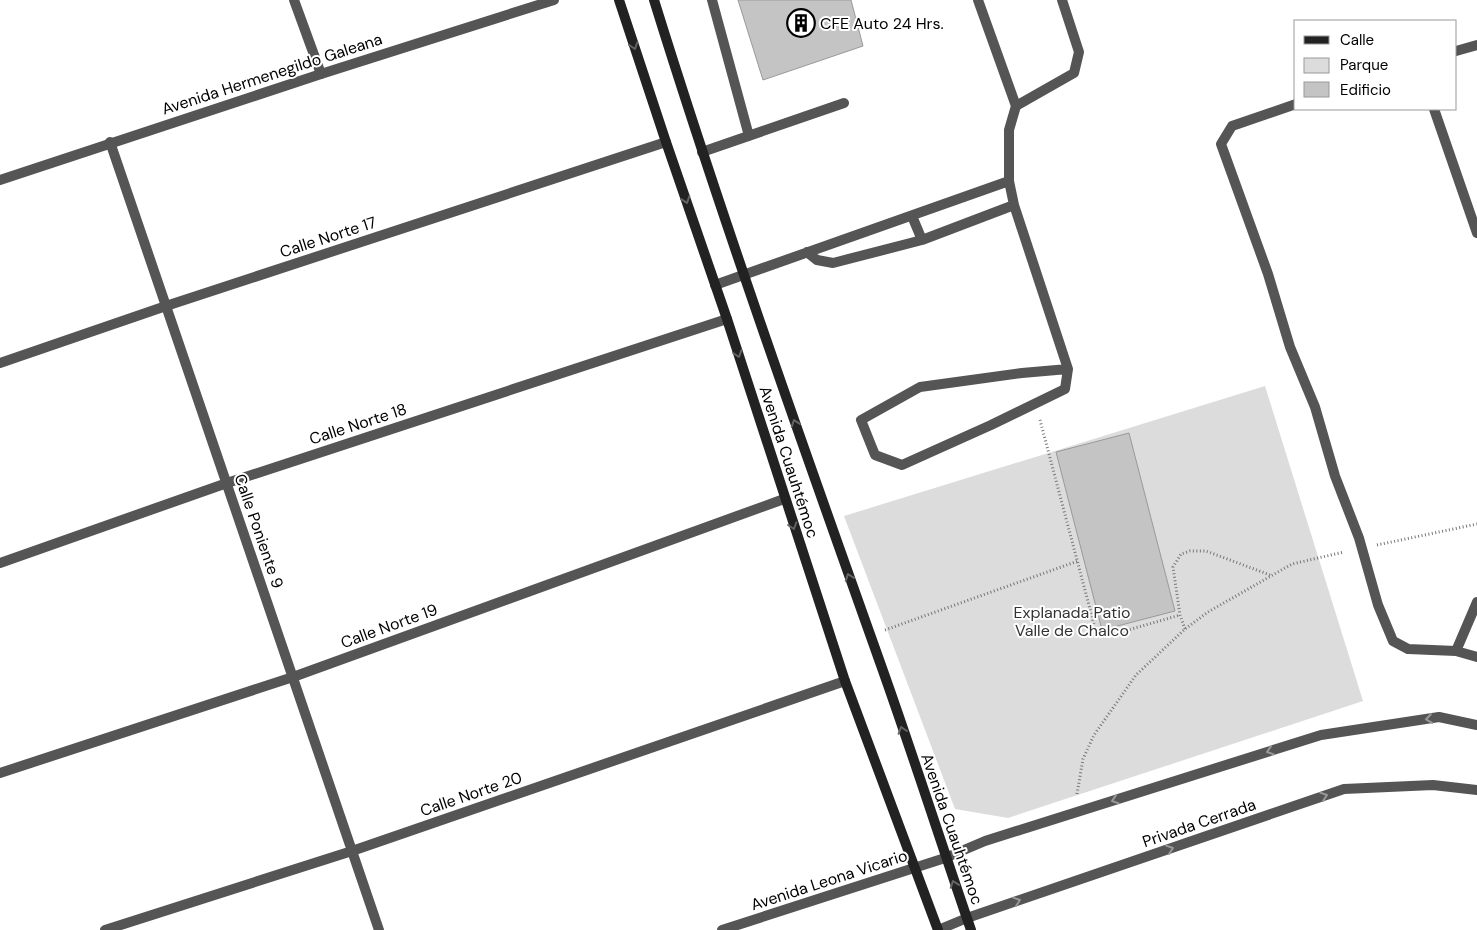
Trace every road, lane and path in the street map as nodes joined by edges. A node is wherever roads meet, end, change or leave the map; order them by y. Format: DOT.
graph roads {
  1 [pos="294,0"];
  2 [pos="554,0"];
  3 [pos="619,0"];
  4 [pos="654,0"];
  5 [pos="712,0"];
  6 [pos="978,0"];
  7 [pos="1062,0"];
  8 [pos="1477,45"];
  9 [pos="1457,51"];
  10 [pos="321,74"];
  11 [pos="844,103"];
  12 [pos="1294,105"];
  13 [pos="1016,106"];
  14 [pos="1434,110"];
  15 [pos="749,136"];
  16 [pos="110,142"];
  17 [pos="666,142"];
  18 [pos="702,152"];
  19 [pos="0,180"];
  20 [pos="1009,182"];
  21 [pos="1014,205"];
  22 [pos="912,216"];
  23 [pos="1477,233"];
  24 [pos="922,240"];
  25 [pos="806,252"];
  26 [pos="744,274"];
  27 [pos="715,285"];
  28 [pos="166,306"];
  29 [pos="727,320"];
  30 [pos="0,363"];
  31 [pos="1068,370"];
  32 [pos="1036,404"];
  33 [pos="227,483"];
  34 [pos="784,499"];
  35 [pos="1477,524"];
  36 [pos="1362,548"];
  37 [pos="1078,561"];
  38 [pos="0,563"];
  39 [pos="1270,575"];
  40 [pos="1477,602"];
  41 [pos="1180,615"];
  42 [pos="1185,629"];
  43 [pos="870,635"];
  44 [pos="1456,651"];
  45 [pos="1477,657"];
  46 [pos="293,677"];
  47 [pos="845,681"];
  48 [pos="1477,725"];
  49 [pos="0,773"];
  50 [pos="1477,790"];
  51 [pos="1074,813"];
  52 [pos="352,851"];
  53 [pos="945,858"];
  54 [pos="915,868"];
  55 [pos="967,918"];
  56 [pos="105,930"];
  57 [pos="379,930"];
  58 [pos="722,930"];
  59 [pos="938,930"];
  60 [pos="971,930"];
  1 -- 10 [label="street"];
  2 -- 10 [label="street, Avenida Hermenegildo Galeana"];
  3 -- 17 [label="main road, Avenida Cuauhtémoc, one-way"];
  4 -- 18 [label="main road, Avenida Cuauhtémoc"];
  5 -- 15 [label="street"];
  6 -- 13 [label="street"];
  7 -- 13 [label="street"];
  8 -- 9 [label="street"];
  10 -- 16 [label="street, Avenida Hermenegildo Galeana"];
  11 -- 15 [label="street"];
  12 -- 36 [label="street"];
  13 -- 20 [label="street"];
  14 -- 23 [label="street"];
  15 -- 18 [label="street"];
  16 -- 19 [label="street, Avenida Hermenegildo Galeana"];
  16 -- 28 [label="street, Calle Poniente 9"];
  17 -- 27 [label="main road, Avenida Cuauhtémoc, one-way"];
  17 -- 28 [label="street, Calle Norte 17"];
  18 -- 26 [label="main road, Avenida Cuauhtémoc"];
  20 -- 21 [label="street"];
  20 -- 22 [label="street"];
  21 -- 24 [label="street"];
  21 -- 31 [label="street"];
  22 -- 24 [label="street"];
  22 -- 25 [label="street"];
  24 -- 25 [label="street"];
  25 -- 26 [label="street"];
  26 -- 27 [label="street"];
  43 -- 26 [label="main road, Avenida Cuauhtémoc, one-way"];
  27 -- 29 [label="main road, Avenida Cuauhtémoc"];
  28 -- 30 [label="street, Calle Norte 17"];
  28 -- 33 [label="street, Calle Poniente 9"];
  29 -- 33 [label="street, Calle Norte 18"];
  29 -- 34 [label="main road, Avenida Cuauhtémoc, one-way"];
  31 -- 32 [label="street"];
  31 -- 32 [label="street"];
  32 -- 37 [label="path"];
  33 -- 38 [label="street, Calle Norte 18"];
  33 -- 46 [label="street, Calle Poniente 9"];
  34 -- 46 [label="street, Calle Norte 19"];
  34 -- 47 [label="main road, Avenida Cuauhtémoc, one-way"];
  35 -- 36 [label="path"];
  36 -- 39 [label="path"];
  36 -- 44 [label="street"];
  37 -- 41 [label="path"];
  37 -- 43 [label="path"];
  39 -- 41 [label="path"];
  39 -- 42 [label="path"];
  40 -- 44 [label="street"];
  41 -- 42 [label="path"];
  42 -- 51 [label="path"];
  53 -- 43 [label="main road, Avenida Cuauhtémoc, one-way"];
  44 -- 45 [label="street"];
  46 -- 49 [label="street, Calle Norte 19"];
  46 -- 52 [label="street, Calle Poniente 9"];
  47 -- 52 [label="street, Calle Norte 20"];
  47 -- 54 [label="main road, Avenida Cuauhtémoc"];
  48 -- 51 [label="street, one-way"];
  55 -- 50 [label="street, Privada Cerrada, one-way"];
  51 -- 53 [label="street"];
  52 -- 56 [label="street, Calle Norte 20"];
  52 -- 57 [label="street, Calle Poniente 9"];
  53 -- 54 [label="street, Avenida Leona Vicario"];
  55 -- 53 [label="main road, Avenida Cuauhtémoc, one-way"];
  54 -- 58 [label="street, Avenida Leona Vicario"];
  54 -- 59 [label="main road, Avenida Cuauhtémoc"];
  55 -- 59 [label="street, Privada Cerrada"];
  55 -- 60 [label="main road, Avenida Cuauhtémoc"];
}
